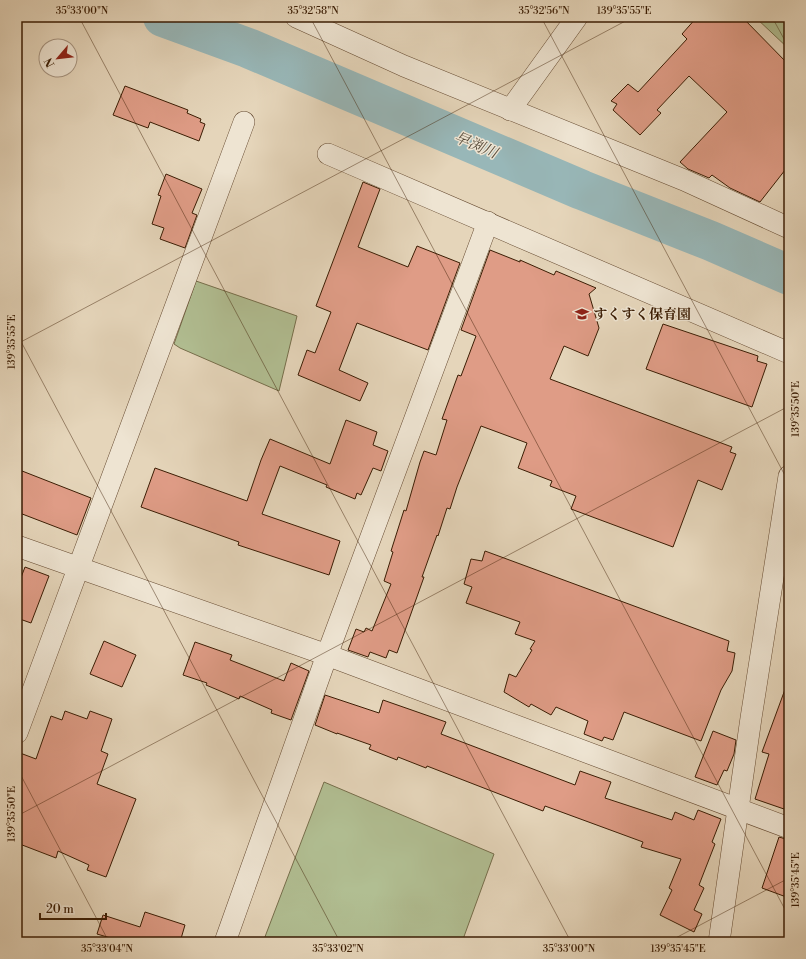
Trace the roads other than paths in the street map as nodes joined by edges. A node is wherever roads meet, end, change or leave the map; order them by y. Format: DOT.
graph roads {
  1 [pos="296,17"];
  2 [pos="577,17"];
  3 [pos="510,110"];
  4 [pos="244,122"];
  5 [pos="328,154"];
  6 [pos="488,222"];
  7 [pos="789,228"];
  8 [pos="789,353"];
  9 [pos="789,476"];
  10 [pos="17,546"];
  11 [pos="78,567"];
  12 [pos="327,655"];
  13 [pos="17,733"];
  14 [pos="738,810"];
  15 [pos="789,828"];
  16 [pos="225,942"];
  17 [pos="718,942"];
  1 -- 3 [label="street"];
  2 -- 3 [label="street"];
  3 -- 7 [label="street"];
  4 -- 11 [label="street"];
  5 -- 6 [label="street"];
  6 -- 8 [label="street"];
  6 -- 12 [label="street"];
  9 -- 14 [label="street"];
  10 -- 11 [label="street"];
  11 -- 12 [label="street"];
  11 -- 13 [label="street"];
  12 -- 14 [label="street"];
  12 -- 16 [label="street"];
  14 -- 15 [label="street"];
  14 -- 17 [label="street"];
}
